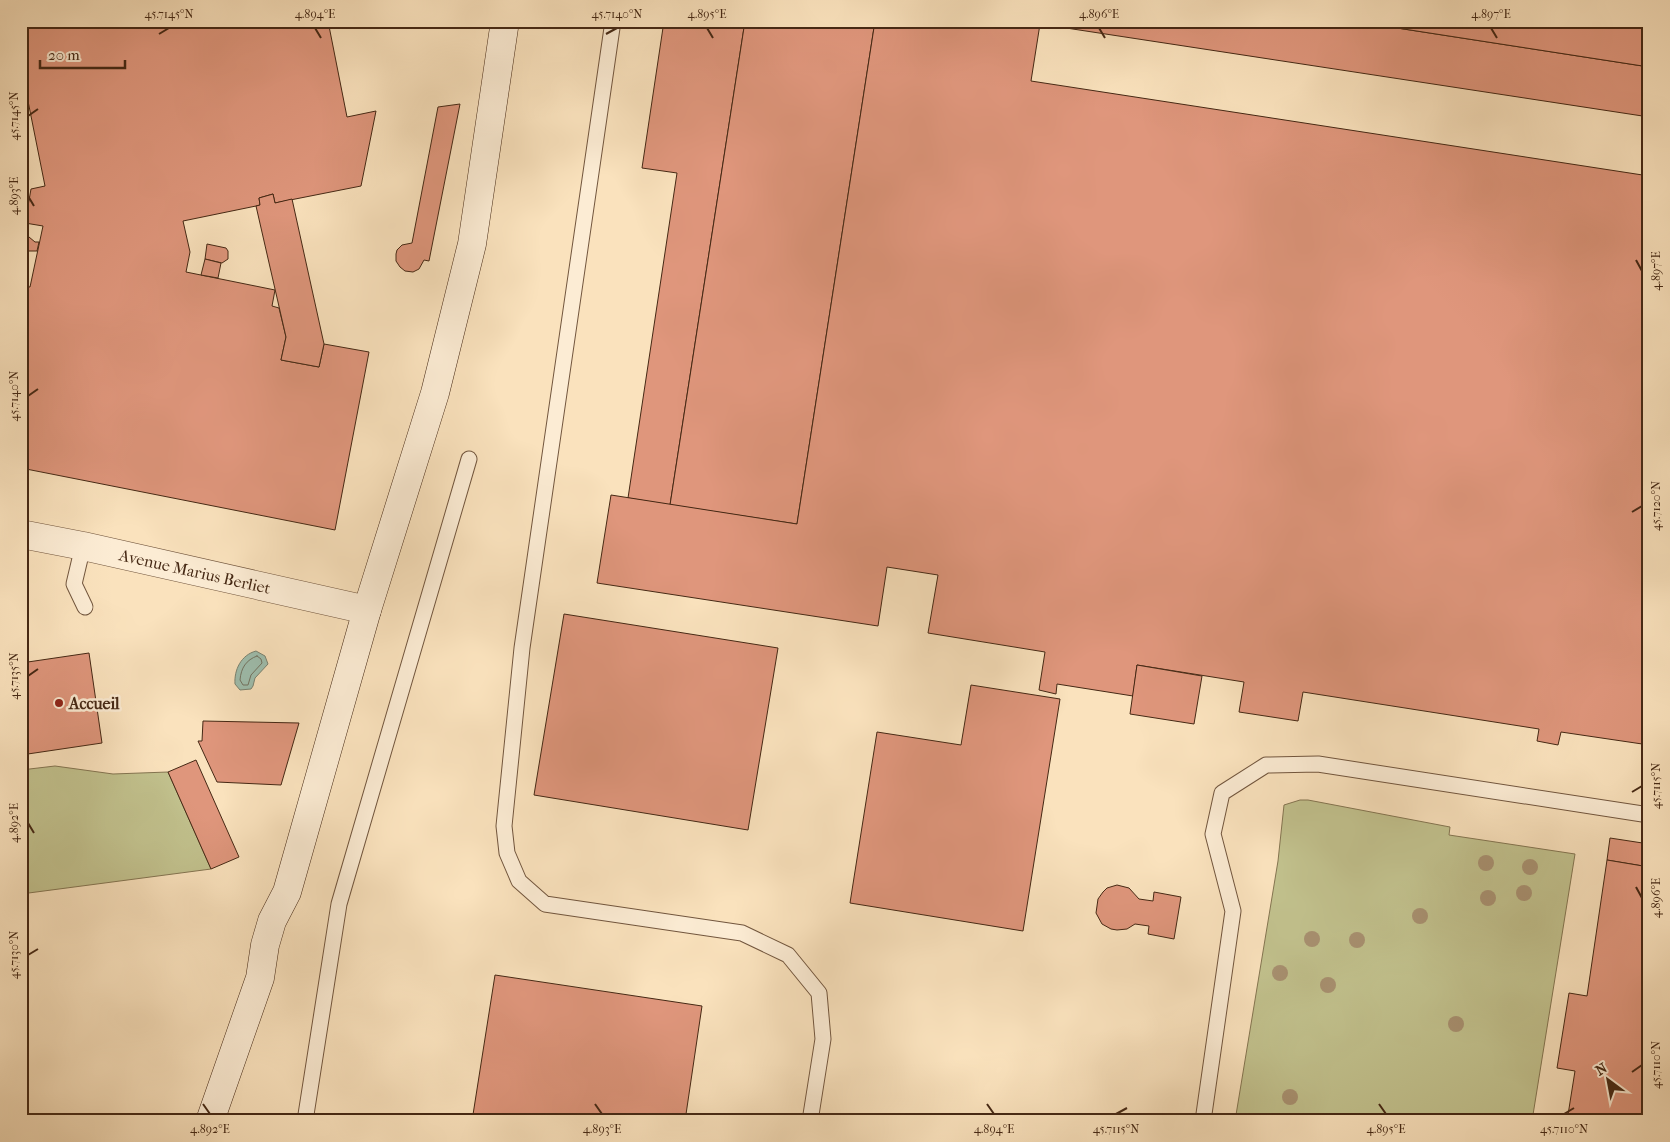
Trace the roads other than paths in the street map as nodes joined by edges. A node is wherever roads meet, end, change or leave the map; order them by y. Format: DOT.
graph roads {
  1 [pos="505,21"];
  2 [pos="613,21"];
  3 [pos="469,459"];
  4 [pos="21,534"];
  5 [pos="83,546"];
  6 [pos="85,608"];
  7 [pos="367,610"];
  8 [pos="1649,815"];
  9 [pos="210,1121"];
  10 [pos="305,1121"];
  11 [pos="810,1121"];
  12 [pos="1203,1121"];
  1 -- 7 [label="street"];
  2 -- 11 [label="lane"];
  3 -- 10 [label="lane"];
  4 -- 5 [label="street, Avenue Marius Berliet"];
  5 -- 6 [label="lane"];
  5 -- 7 [label="street, Avenue Marius Berliet"];
  7 -- 9 [label="street"];
  8 -- 12 [label="lane"];
}
